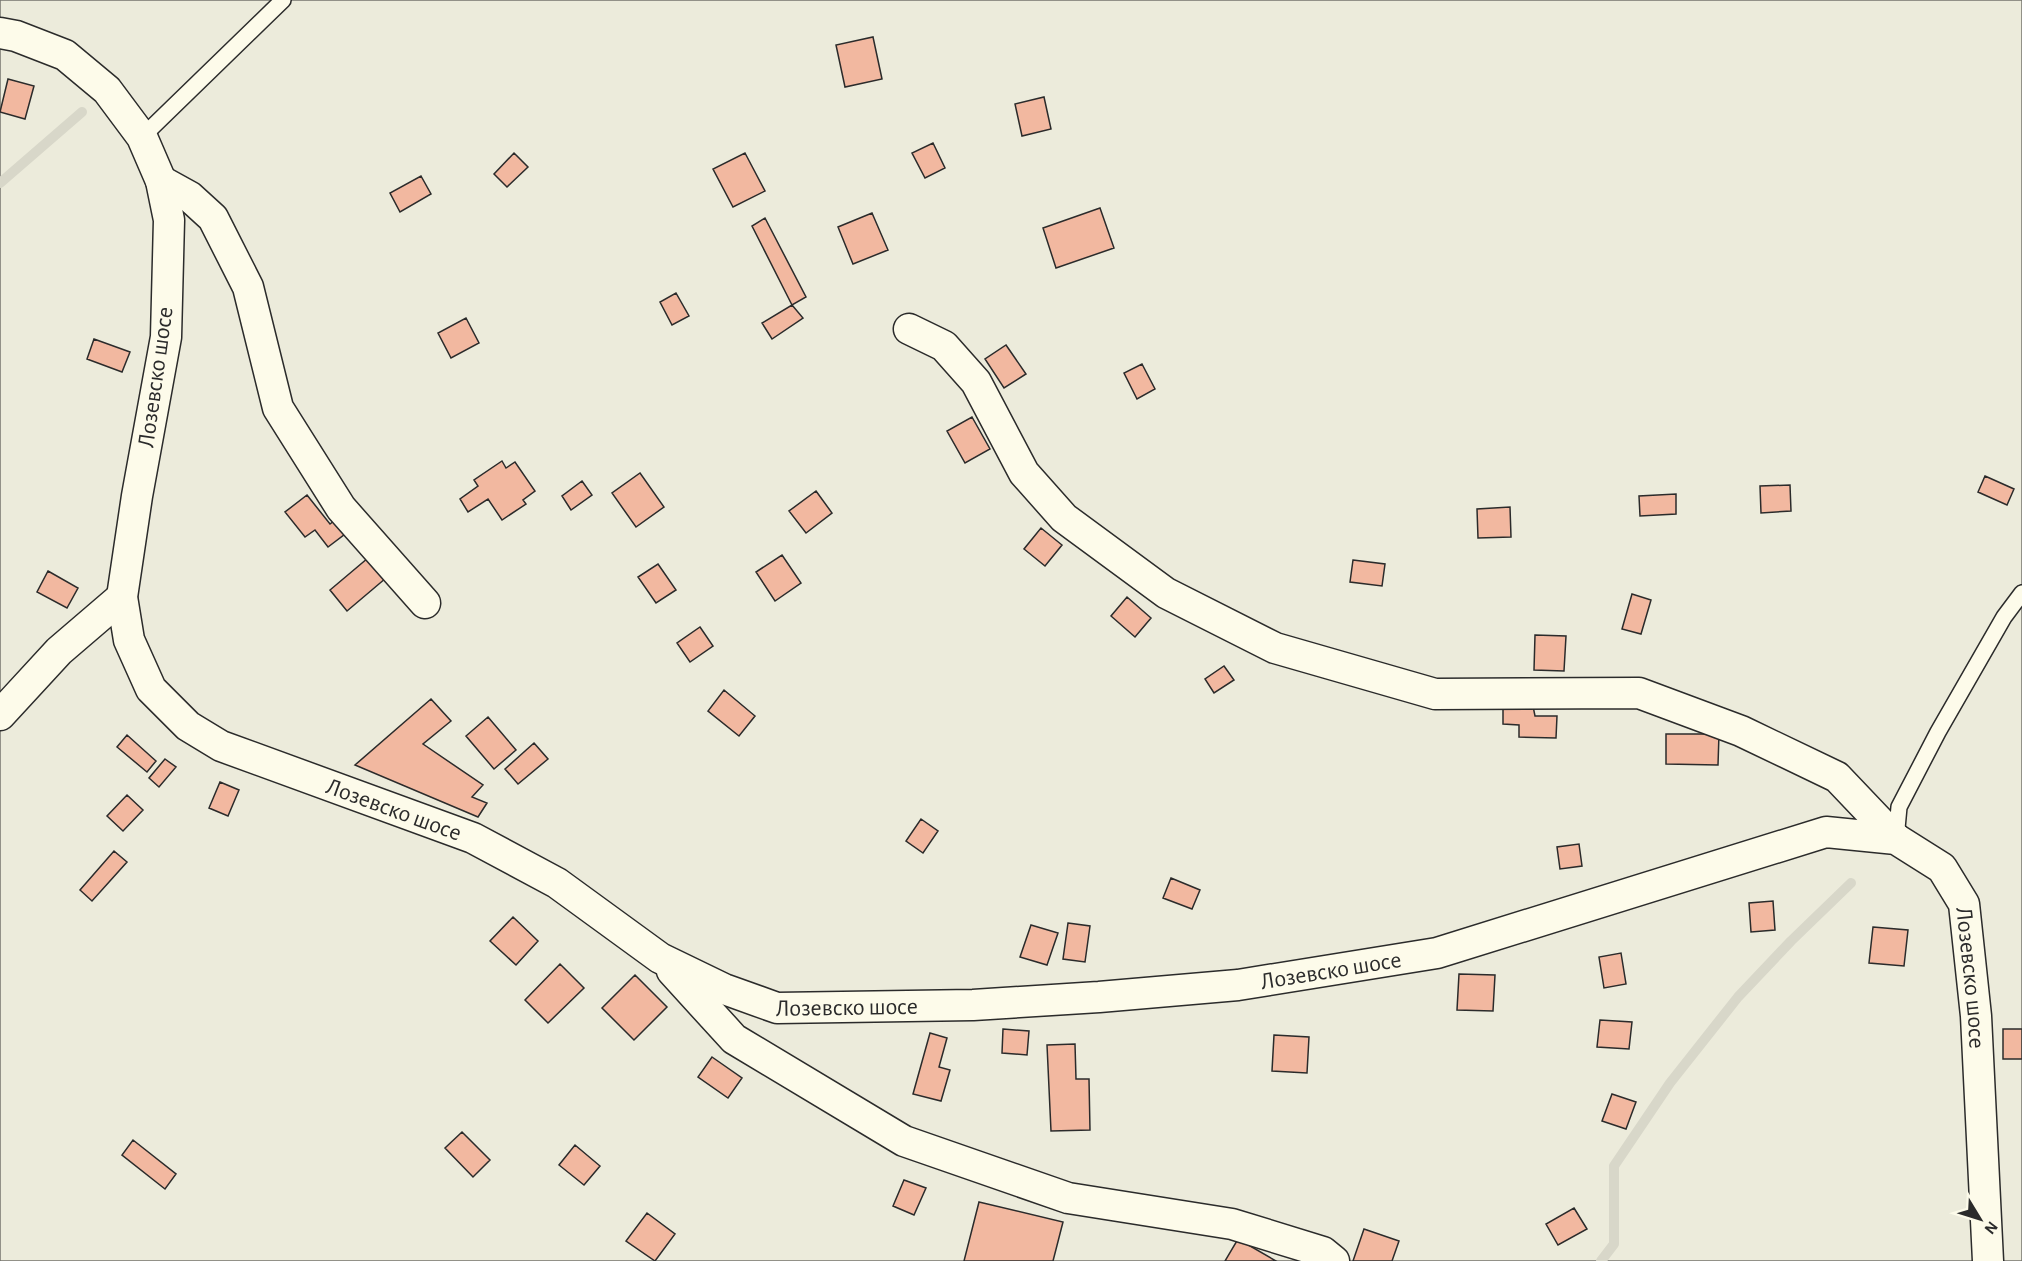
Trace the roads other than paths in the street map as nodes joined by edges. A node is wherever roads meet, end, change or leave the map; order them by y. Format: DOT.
graph roads {
  1 [pos="284,0"];
  2 [pos="0,33"];
  3 [pos="142,137"];
  4 [pos="161,181"];
  5 [pos="909,329"];
  6 [pos="2022,593"];
  7 [pos="122,597"];
  8 [pos="425,603"];
  9 [pos="0,715"];
  10 [pos="1896,839"];
  11 [pos="660,958"];
  12 [pos="1334,1261"];
  13 [pos="1988,1261"];
  1 -- 3 [label="lane"];
  2 -- 3 [label="street, Лозевско шосе"];
  3 -- 4 [label="street, Лозевско шосе"];
  4 -- 7 [label="street, Лозевско шосе"];
  4 -- 8 [label="street"];
  5 -- 10 [label="street"];
  6 -- 10 [label="lane"];
  7 -- 9 [label="street"];
  7 -- 11 [label="street, Лозевско шосе"];
  10 -- 11 [label="street, Лозевско шосе"];
  10 -- 13 [label="street, Лозевско шосе"];
  11 -- 12 [label="street"];
}
